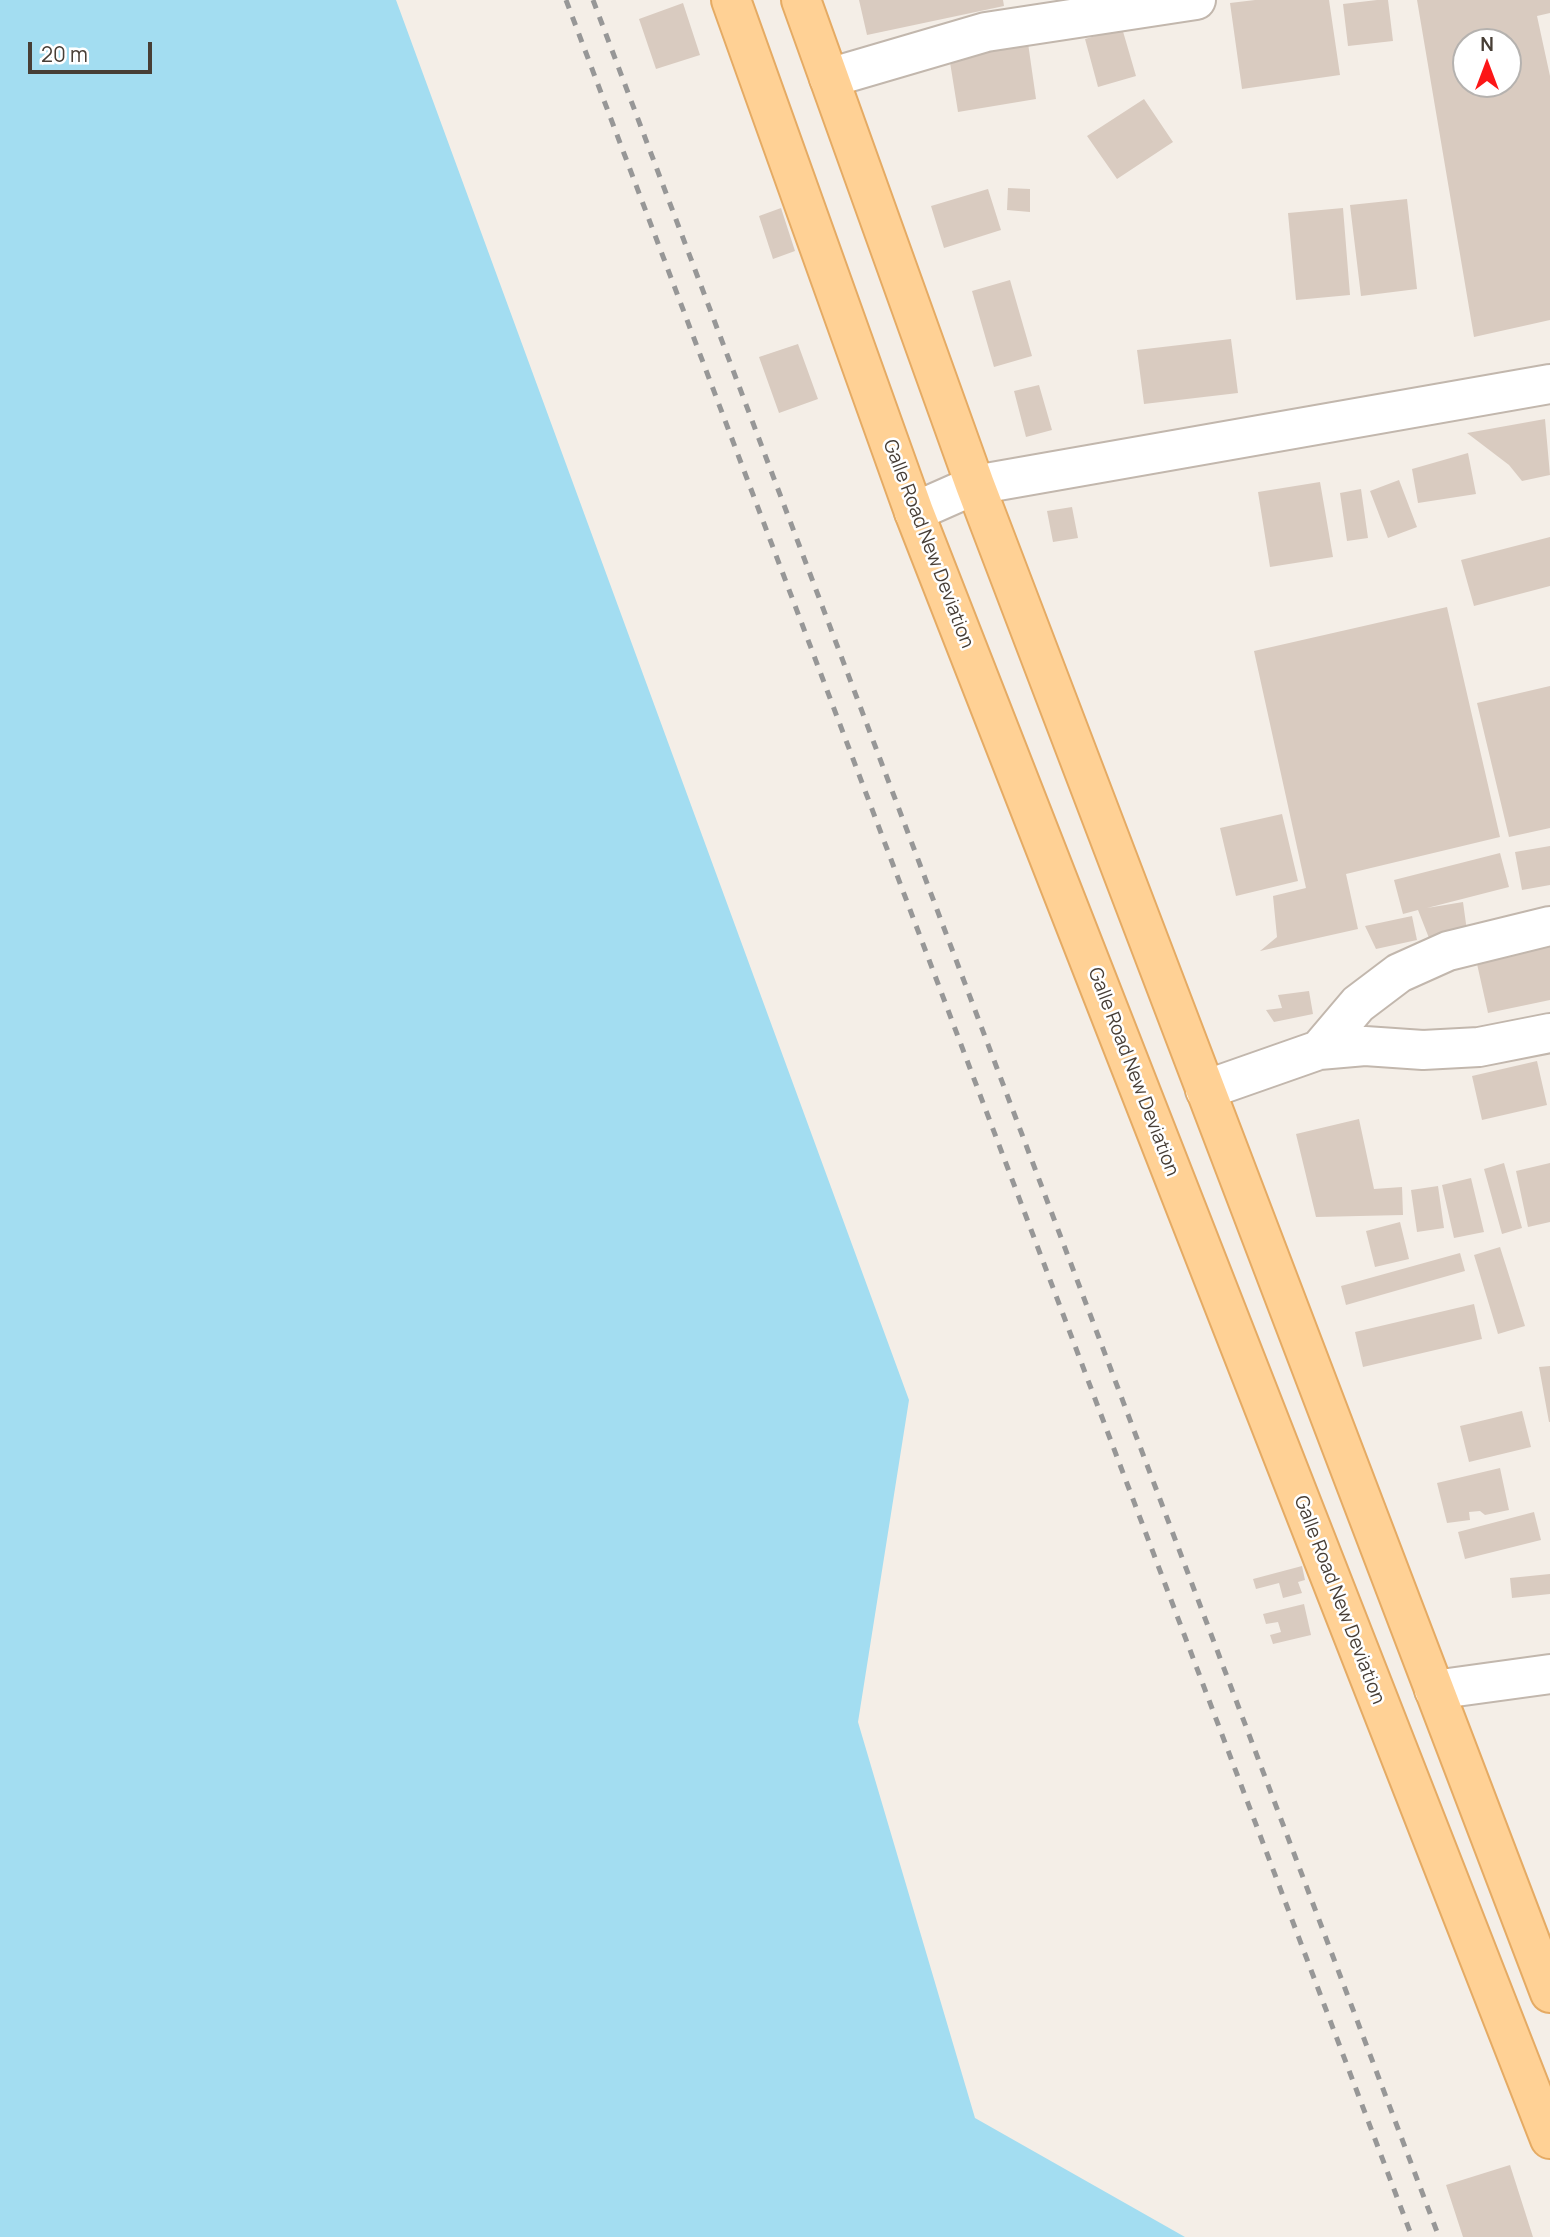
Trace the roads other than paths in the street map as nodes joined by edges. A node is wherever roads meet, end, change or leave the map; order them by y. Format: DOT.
graph roads {
  1 [pos="731,0"];
  2 [pos="801,0"];
  3 [pos="1196,0"];
  4 [pos="829,78"];
  5 [pos="1550,384"];
  6 [pos="975,485"];
  7 [pos="914,512"];
  8 [pos="1550,926"];
  9 [pos="1550,1033"];
  10 [pos="1319,1050"];
  11 [pos="1206,1090"];
  12 [pos="1550,1674"];
  13 [pos="1434,1690"];
  14 [pos="1550,1993"];
  15 [pos="1550,2139"];
  1 -- 7 [label="main road, Galle Road New Deviation"];
  2 -- 4 [label="main road"];
  3 -- 4 [label="street"];
  4 -- 6 [label="main road"];
  5 -- 6 [label="street"];
  6 -- 7 [label="street"];
  6 -- 11 [label="main road"];
  7 -- 15 [label="main road, Galle Road New Deviation"];
  8 -- 10 [label="street"];
  9 -- 10 [label="street"];
  10 -- 11 [label="street"];
  11 -- 13 [label="main road"];
  12 -- 13 [label="street"];
  13 -- 14 [label="main road"];
}
